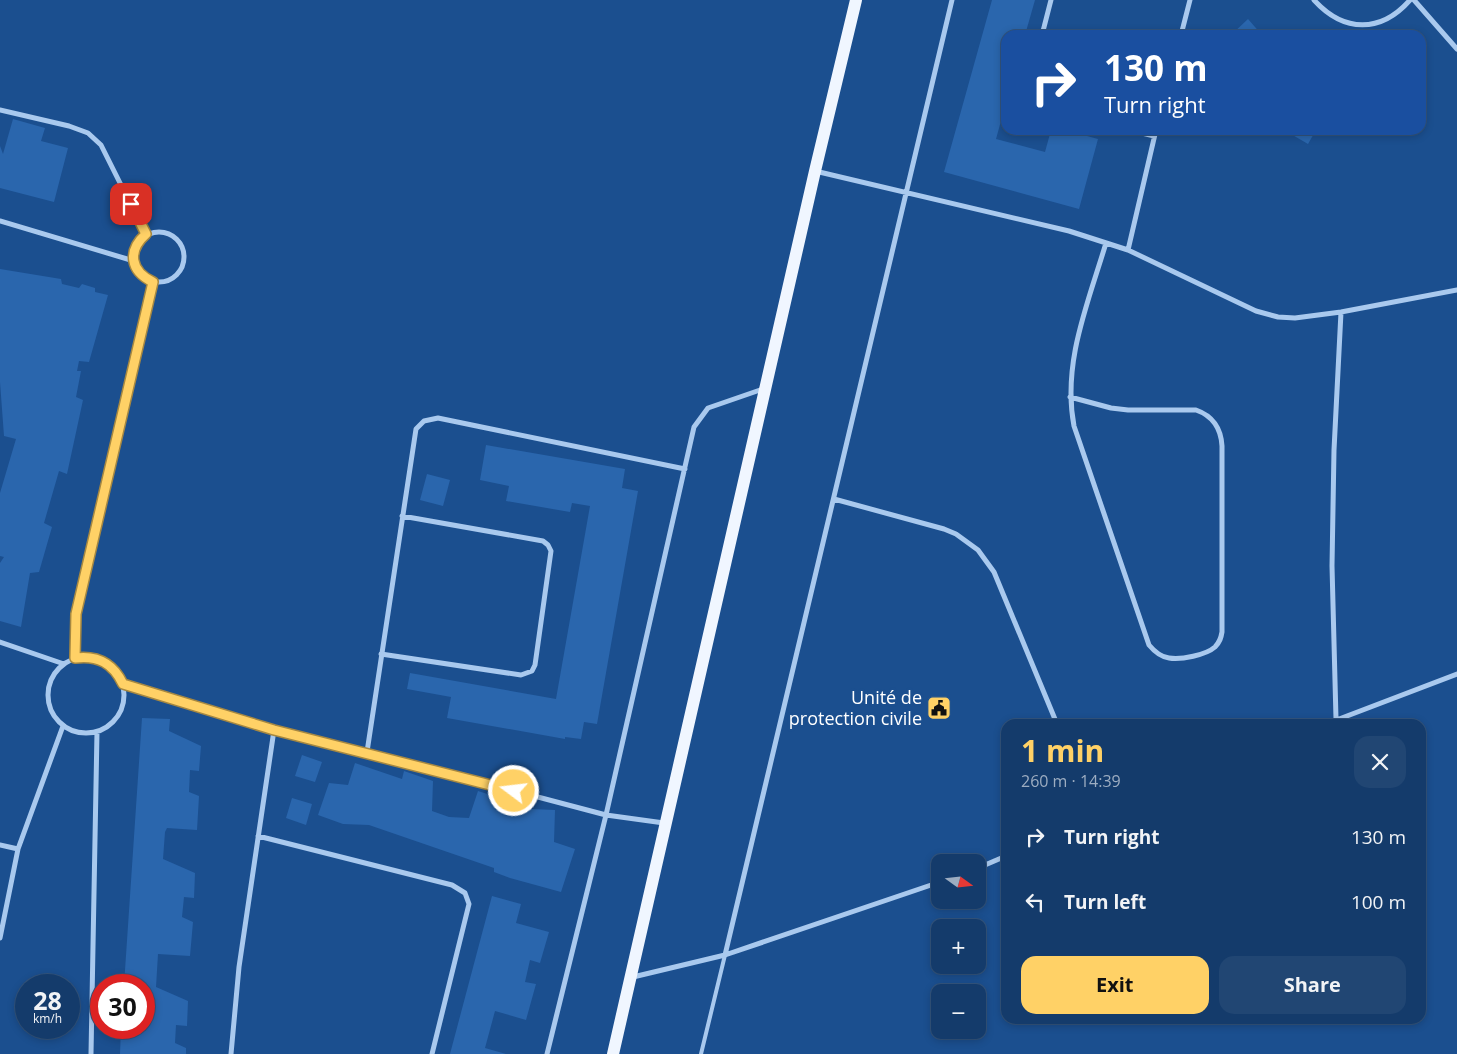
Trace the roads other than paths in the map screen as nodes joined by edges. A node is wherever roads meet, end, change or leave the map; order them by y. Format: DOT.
graph roads {
  1 [pos="856,0"];
  2 [pos="952,0"];
  3 [pos="1051,0"];
  4 [pos="1190,0"];
  5 [pos="1314,0"];
  6 [pos="1410,0"];
  7 [pos="1414,0"];
  8 [pos="1043,30"];
  9 [pos="1181,30"];
  10 [pos="1457,49"];
  11 [pos="0,110"];
  12 [pos="1150,135"];
  13 [pos="1154,136"];
  14 [pos="815,171"];
  15 [pos="907,192"];
  16 [pos="0,221"];
  17 [pos="146,234"];
  18 [pos="1106,243"];
  19 [pos="1128,250"];
  20 [pos="134,260"];
  21 [pos="153,282"];
  22 [pos="1457,290"];
  23 [pos="1341,312"];
  24 [pos="765,388"];
  25 [pos="1070,397"];
  26 [pos="684,469"];
  27 [pos="834,499"];
  28 [pos="402,516"];
  29 [pos="0,642"];
  30 [pos="381,654"];
  31 [pos="75,658"];
  32 [pos="64,664"];
  33 [pos="1457,674"];
  34 [pos="123,684"];
  35 [pos="1055,719"];
  36 [pos="1336,719"];
  37 [pos="63,726"];
  38 [pos="274,730"];
  39 [pos="97,732"];
  40 [pos="367,752"];
  41 [pos="606,815"];
  42 [pos="666,824"];
  43 [pos="258,836"];
  44 [pos="0,845"];
  45 [pos="18,849"];
  46 [pos="1001,858"];
  47 [pos="986,865"];
  48 [pos="931,885"];
  49 [pos="0,938"];
  50 [pos="725,955"];
  51 [pos="631,978"];
  52 [pos="91,1054"];
  53 [pos="231,1054"];
  54 [pos="432,1054"];
  55 [pos="547,1054"];
  56 [pos="613,1054"];
  57 [pos="701,1054"];
  1 -- 14 [label="main road"];
  2 -- 15 [label="street"];
  3 -- 8 [label="street"];
  4 -- 9 [label="street"];
  5 -- 6 [label="street"];
  7 -- 10 [label="street"];
  11 -- 17 [label="street"];
  12 -- 13 [label="street"];
  13 -- 19 [label="street"];
  14 -- 15 [label="street"];
  14 -- 24 [label="main road"];
  15 -- 18 [label="street"];
  15 -- 27 [label="street"];
  16 -- 20 [label="street"];
  17 -- 20 [label="street"];
  17 -- 21 [label="street"];
  18 -- 19 [label="street"];
  18 -- 25 [label="street"];
  19 -- 23 [label="street"];
  20 -- 21 [label="street"];
  21 -- 31 [label="street"];
  22 -- 23 [label="street"];
  23 -- 36 [label="street"];
  24 -- 26 [label="street"];
  24 -- 42 [label="main road"];
  25 -- 25 [label="street"];
  26 -- 28 [label="street"];
  26 -- 41 [label="street"];
  27 -- 35 [label="street"];
  27 -- 50 [label="street"];
  28 -- 30 [label="street"];
  28 -- 30 [label="street"];
  29 -- 32 [label="street"];
  30 -- 40 [label="street"];
  31 -- 32 [label="street"];
  31 -- 34 [label="street"];
  32 -- 37 [label="street"];
  33 -- 36 [label="street"];
  34 -- 38 [label="street"];
  34 -- 39 [label="street"];
  37 -- 39 [label="street"];
  37 -- 45 [label="street"];
  38 -- 40 [label="street"];
  38 -- 43 [label="street"];
  39 -- 52 [label="street"];
  40 -- 41 [label="street"];
  41 -- 42 [label="street"];
  41 -- 55 [label="street"];
  42 -- 51 [label="main road"];
  43 -- 53 [label="street"];
  43 -- 54 [label="street"];
  44 -- 45 [label="street"];
  45 -- 49 [label="street"];
  46 -- 47 [label="street"];
  48 -- 50 [label="street"];
  50 -- 51 [label="street"];
  50 -- 57 [label="lane"];
  51 -- 56 [label="main road"];
}
